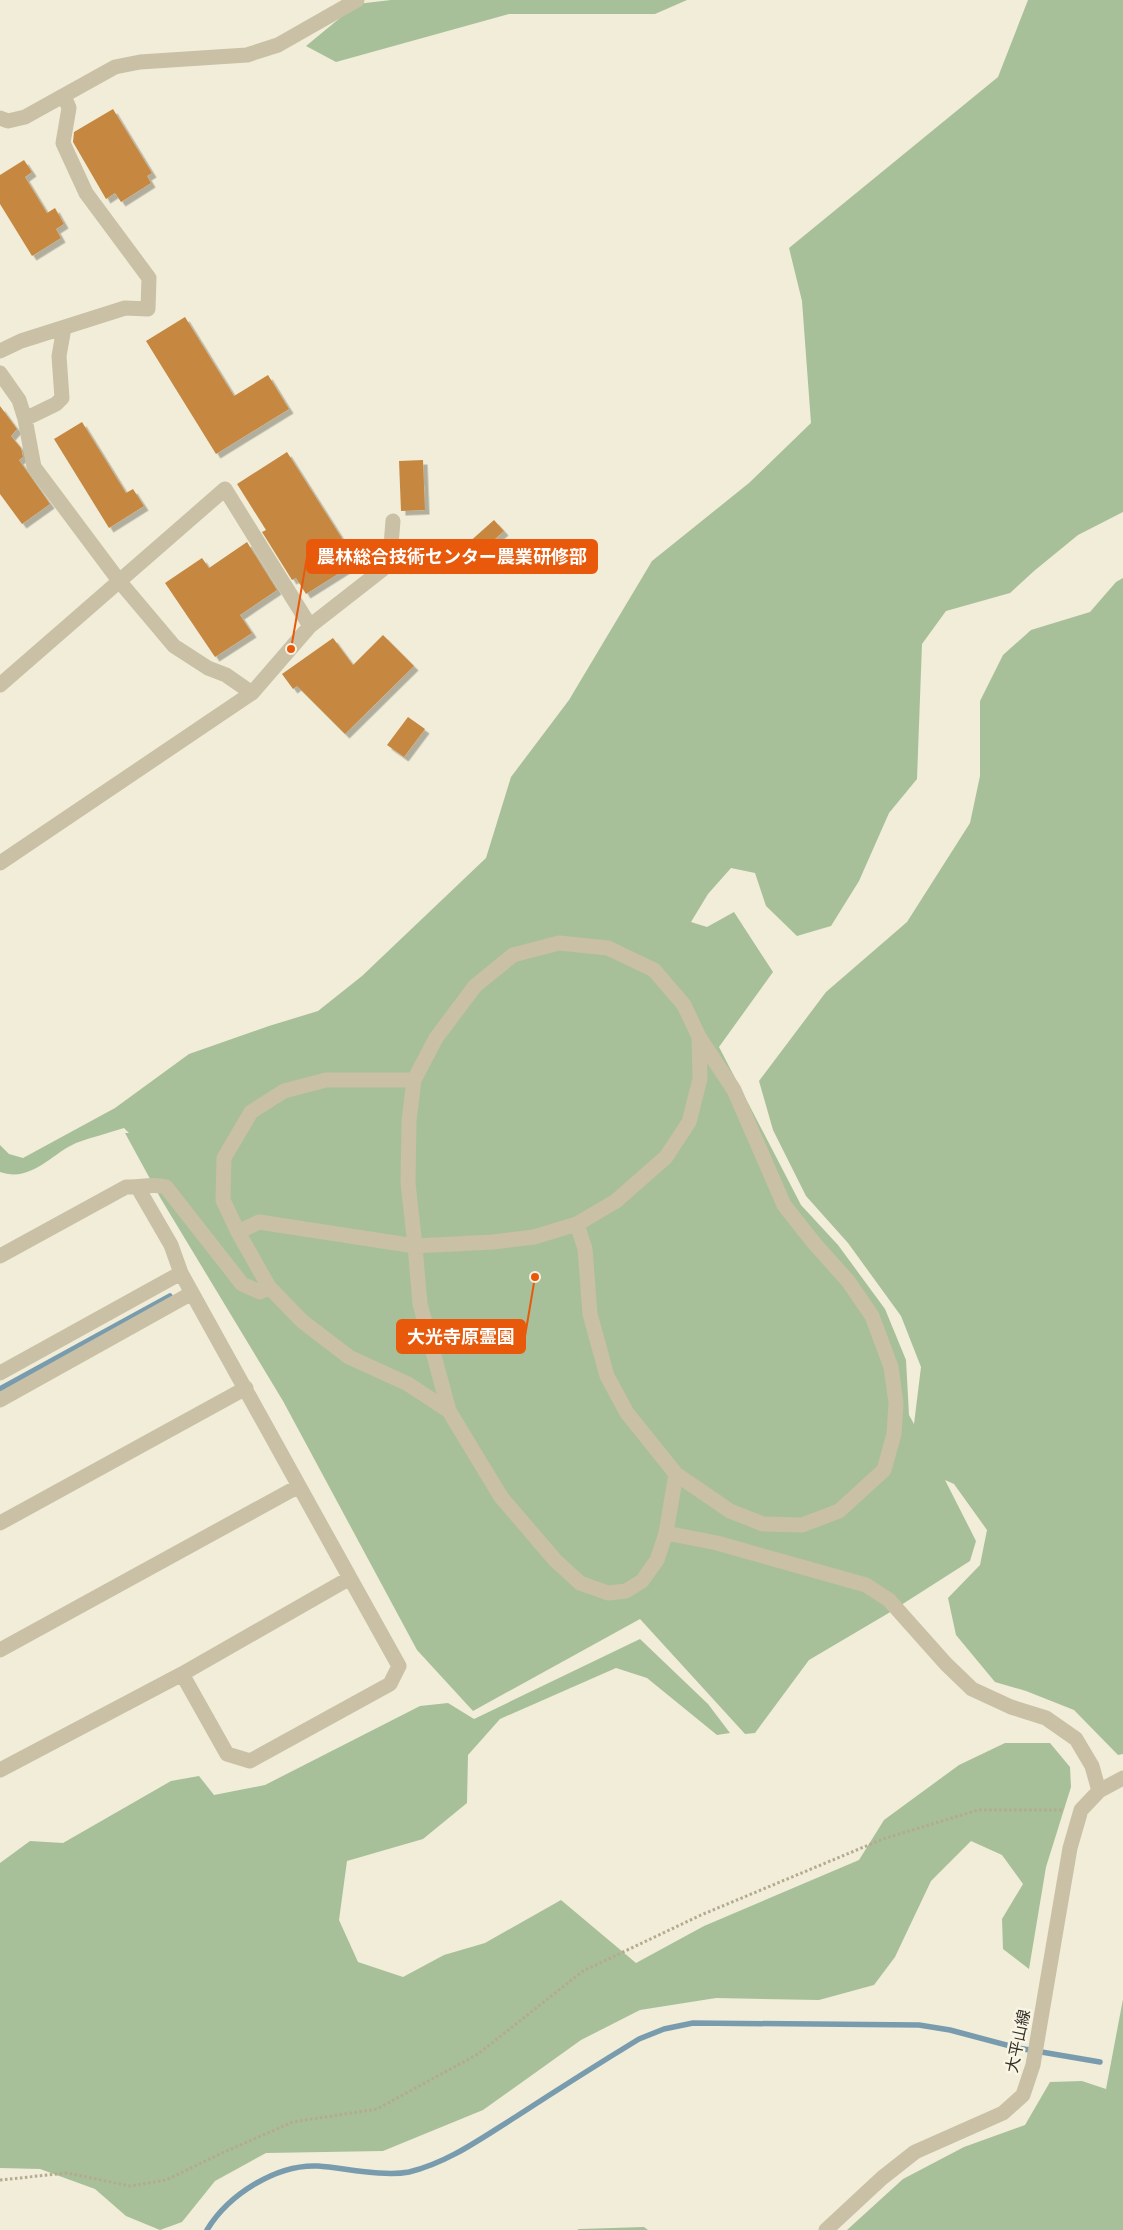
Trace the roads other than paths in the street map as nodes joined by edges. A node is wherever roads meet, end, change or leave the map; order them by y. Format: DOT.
graph roads {
  1 [pos="357,0"];
  2 [pos="64,96"];
  3 [pos="0,118"];
  4 [pos="64,328"];
  5 [pos="0,350"];
  6 [pos="0,373"];
  7 [pos="25,419"];
  8 [pos="393,521"];
  9 [pos="120,582"];
  10 [pos="310,626"];
  11 [pos="0,685"];
  12 [pos="252,693"];
  13 [pos="0,863"];
  14 [pos="699,1037"];
  15 [pos="414,1080"];
  16 [pos="138,1188"];
  17 [pos="577,1224"];
  18 [pos="238,1232"];
  19 [pos="415,1246"];
  20 [pos="0,1256"];
  21 [pos="181,1273"];
  22 [pos="269,1287"];
  23 [pos="192,1293"];
  24 [pos="0,1373"];
  25 [pos="246,1388"];
  26 [pos="0,1400"];
  27 [pos="449,1411"];
  28 [pos="676,1474"];
  29 [pos="300,1486"];
  30 [pos="0,1523"];
  31 [pos="666,1533"];
  32 [pos="350,1578"];
  33 [pos="0,1650"];
  34 [pos="182,1674"];
  35 [pos="0,1770"];
  36 [pos="1123,1778"];
  37 [pos="1099,1790"];
  38 [pos="826,2230"];
  1 -- 2 [label="street"];
  2 -- 3 [label="street"];
  2 -- 4 [label="street"];
  4 -- 5 [label="street"];
  4 -- 7 [label="street"];
  6 -- 7 [label="street"];
  7 -- 9 [label="street"];
  8 -- 10 [label="street"];
  9 -- 10 [label="street"];
  9 -- 11 [label="street"];
  9 -- 12 [label="street"];
  10 -- 12 [label="street"];
  12 -- 13 [label="street"];
  14 -- 15 [label="street"];
  14 -- 17 [label="street"];
  14 -- 28 [label="street"];
  15 -- 18 [label="street"];
  15 -- 19 [label="street"];
  16 -- 20 [label="street"];
  16 -- 21 [label="street"];
  16 -- 22 [label="street"];
  17 -- 19 [label="street"];
  17 -- 28 [label="street"];
  18 -- 19 [label="street"];
  18 -- 22 [label="street"];
  19 -- 27 [label="street"];
  21 -- 23 [label="street"];
  21 -- 24 [label="street"];
  22 -- 27 [label="street"];
  23 -- 25 [label="street"];
  23 -- 26 [label="street"];
  25 -- 29 [label="street"];
  25 -- 30 [label="street"];
  27 -- 31 [label="street"];
  28 -- 31 [label="street"];
  29 -- 32 [label="street"];
  29 -- 33 [label="street"];
  31 -- 37 [label="street"];
  32 -- 34 [label="street"];
  32 -- 34 [label="street"];
  34 -- 35 [label="street"];
  36 -- 37 [label="street, 大平山線"];
  37 -- 38 [label="street, 大平山線"];
}
